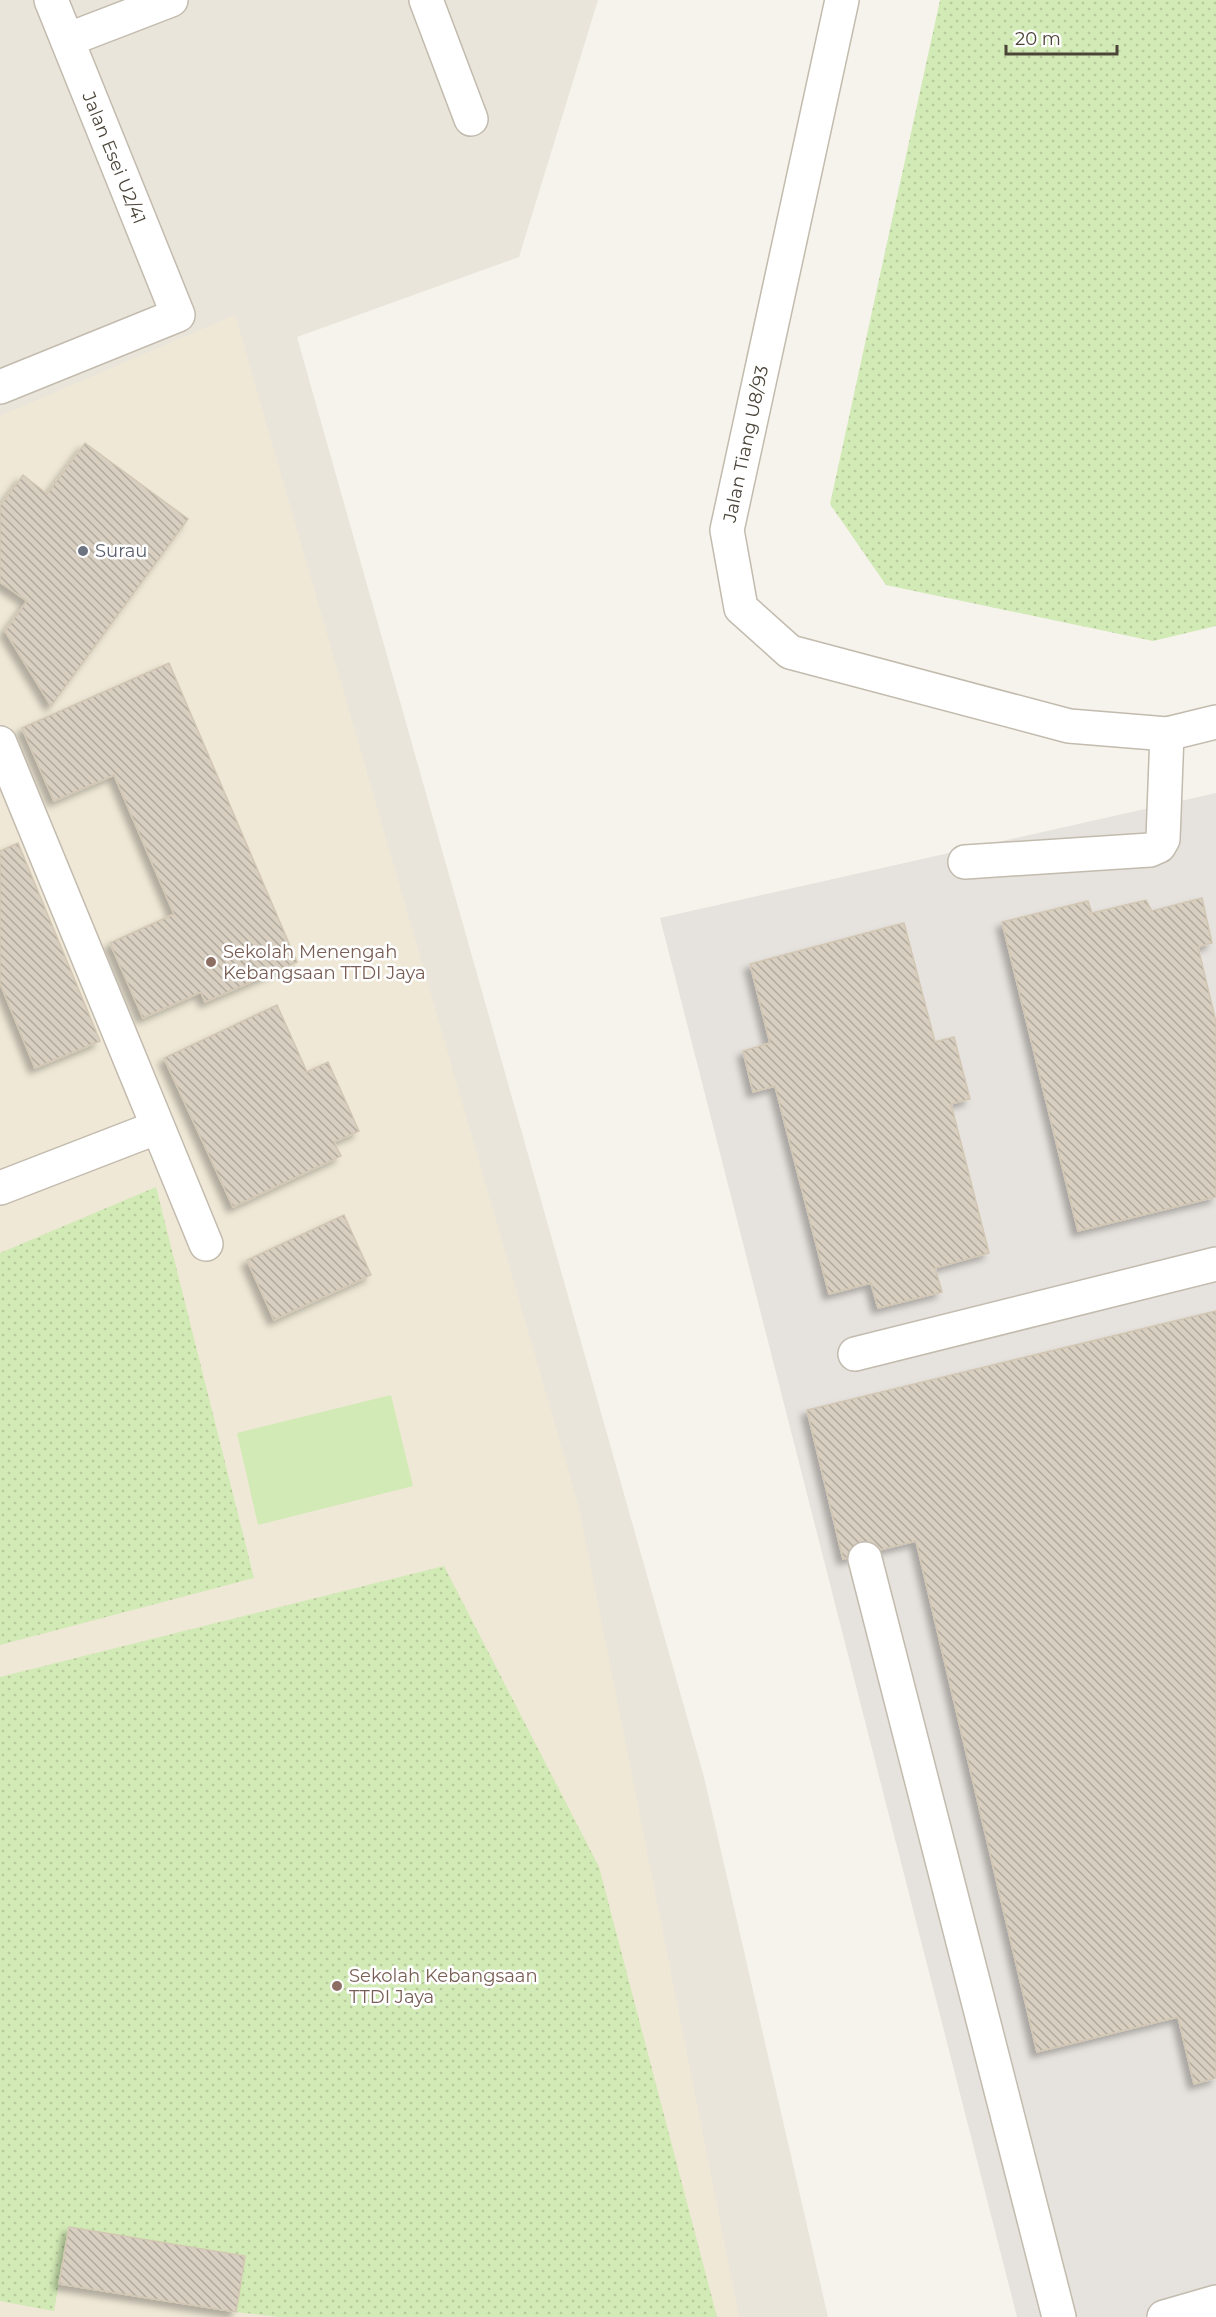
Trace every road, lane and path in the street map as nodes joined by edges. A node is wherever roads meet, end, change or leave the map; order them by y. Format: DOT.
graph roads {
  1 [pos="51,0"];
  2 [pos="171,0"];
  3 [pos="426,0"];
  4 [pos="842,0"];
  5 [pos="67,40"];
  6 [pos="471,120"];
  7 [pos="0,387"];
  8 [pos="1216,722"];
  9 [pos="1167,734"];
  10 [pos="0,743"];
  11 [pos="965,862"];
  12 [pos="158,1126"];
  13 [pos="0,1188"];
  14 [pos="206,1244"];
  15 [pos="1216,1264"];
  16 [pos="855,1354"];
  17 [pos="865,1559"];
  18 [pos="1216,2302"];
  19 [pos="1059,2317"];
  20 [pos="1164,2317"];
  1 -- 5 [label="street, Jalan Esei U2/41"];
  2 -- 5 [label="street"];
  3 -- 6 [label="street"];
  4 -- 9 [label="street, Jalan Tiang U8/93"];
  5 -- 7 [label="street, Jalan Esei U2/41"];
  8 -- 9 [label="street, Jalan Tiang U8/93"];
  9 -- 11 [label="street"];
  10 -- 12 [label="street"];
  12 -- 13 [label="street"];
  12 -- 14 [label="street"];
  15 -- 16 [label="street"];
  17 -- 19 [label="street"];
  18 -- 20 [label="street"];
}
